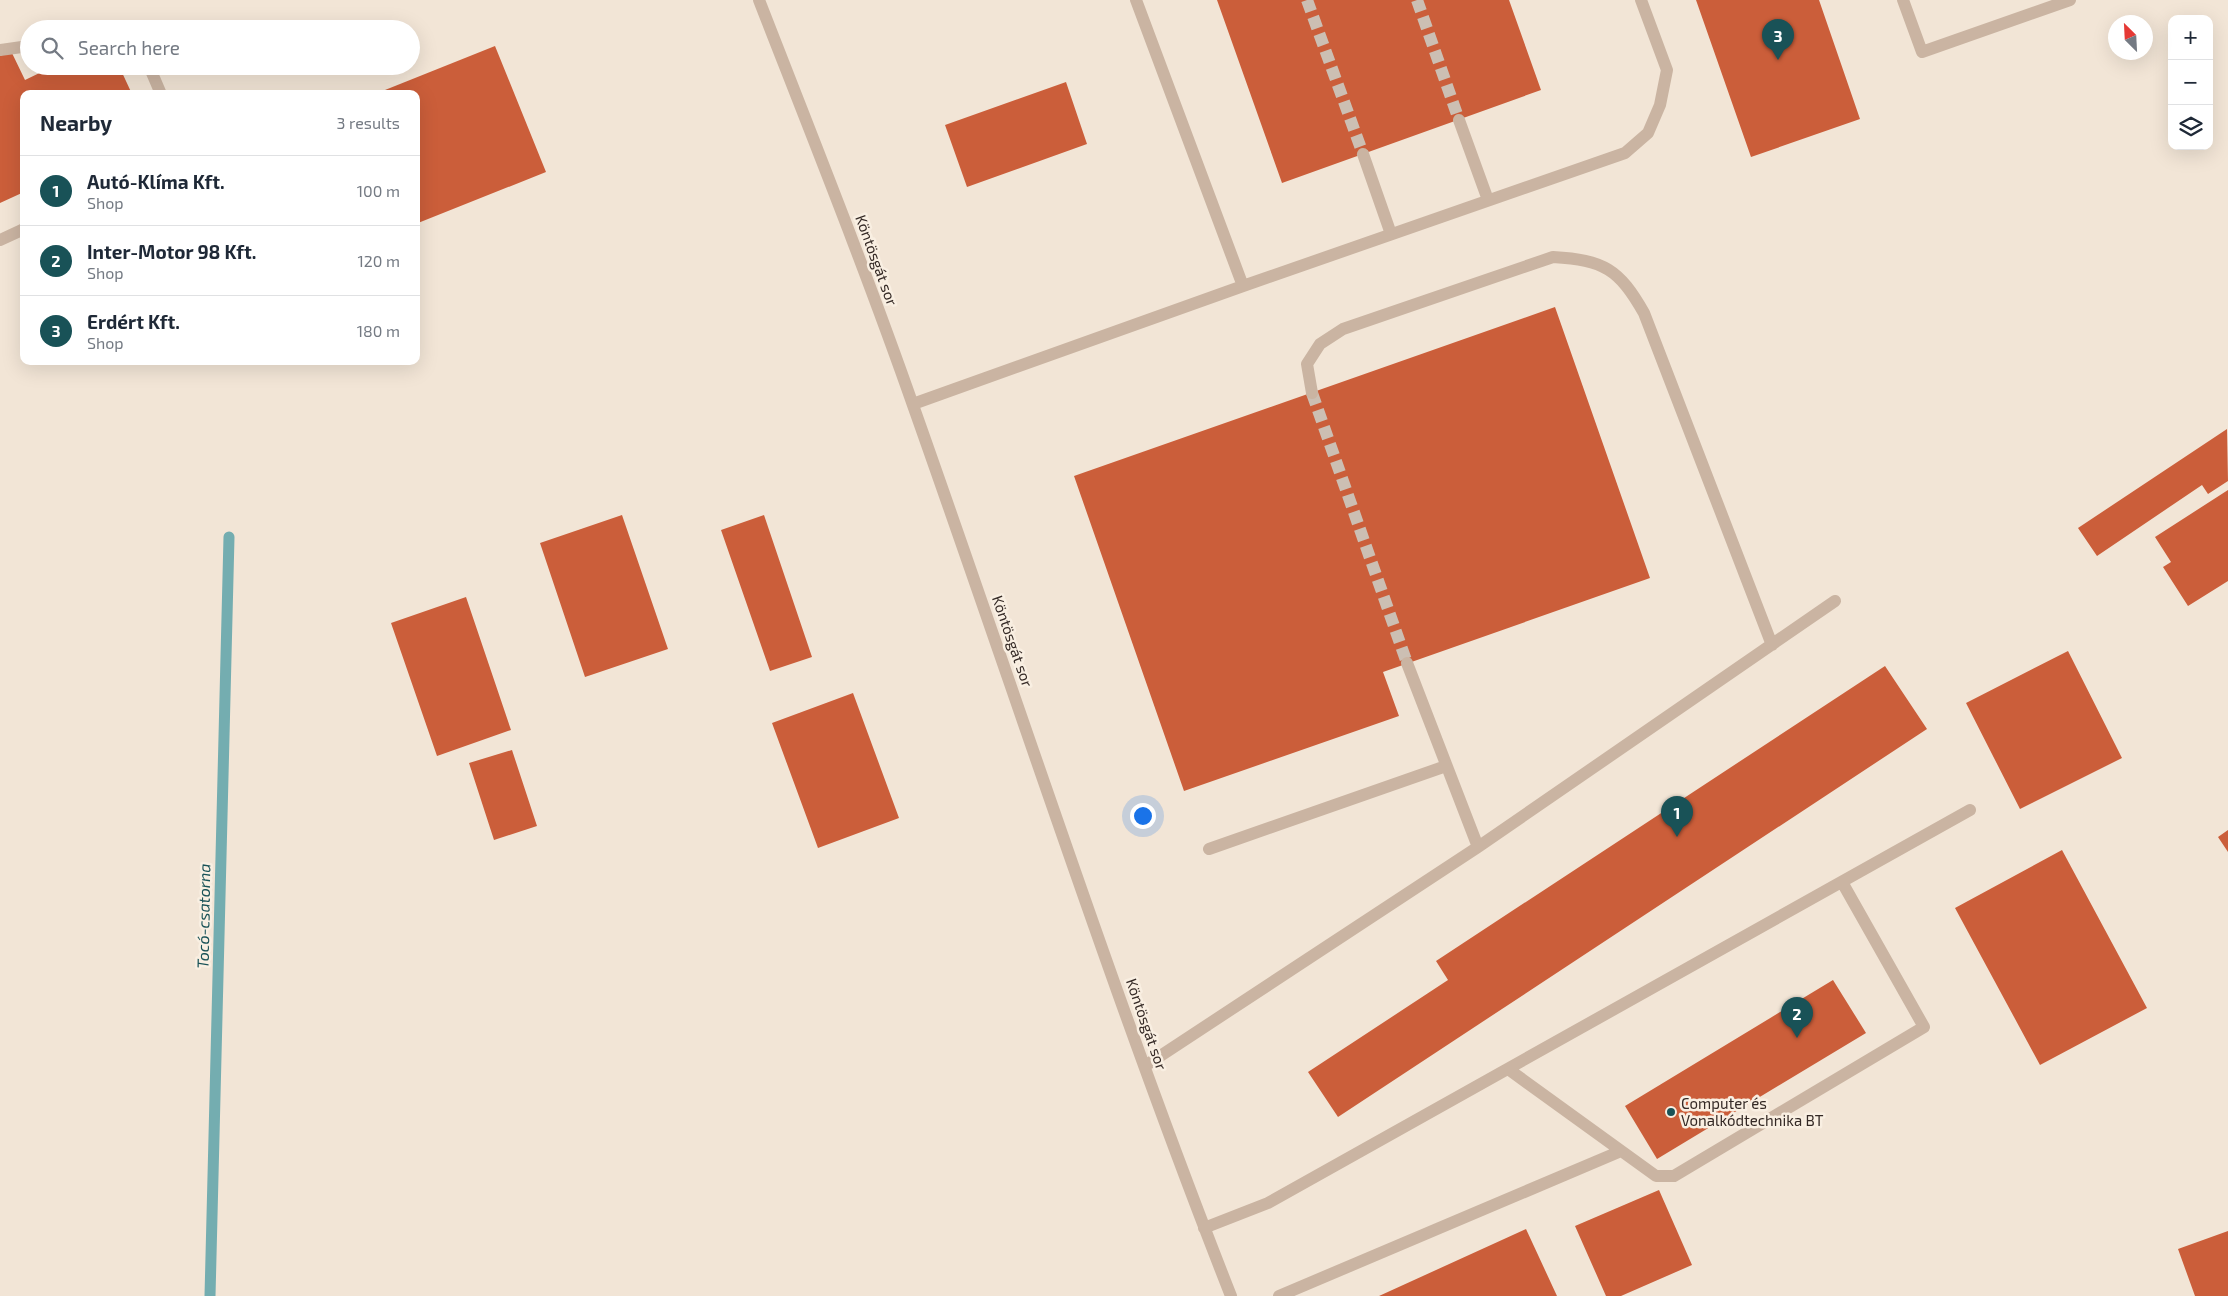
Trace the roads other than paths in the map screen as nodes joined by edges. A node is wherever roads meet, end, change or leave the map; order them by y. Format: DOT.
graph roads {
  1 [pos="759,0"];
  2 [pos="1136,0"];
  3 [pos="1641,0"];
  4 [pos="1903,0"];
  5 [pos="2070,0"];
  6 [pos="20,47"];
  7 [pos="0,50"];
  8 [pos="153,75"];
  9 [pos="159,90"];
  10 [pos="1459,120"];
  11 [pos="1362,154"];
  12 [pos="1488,200"];
  13 [pos="20,231"];
  14 [pos="1391,234"];
  15 [pos="0,240"];
  16 [pos="1243,286"];
  17 [pos="1312,393"];
  18 [pos="913,404"];
  19 [pos="1834,602"];
  20 [pos="1772,645"];
  21 [pos="1407,663"];
  22 [pos="1446,766"];
  23 [pos="1970,810"];
  24 [pos="1478,847"];
  25 [pos="1209,849"];
  26 [pos="1842,882"];
  27 [pos="1145,1066"];
  28 [pos="1508,1069"];
  29 [pos="1621,1152"];
  30 [pos="1204,1228"];
  31 [pos="1231,1296"];
  32 [pos="1279,1296"];
  1 -- 18 [label="street, Köntösgát sor"];
  2 -- 16 [label="street"];
  3 -- 12 [label="street"];
  4 -- 5 [label="street"];
  6 -- 7 [label="street"];
  8 -- 9 [label="street"];
  10 -- 12 [label="street"];
  11 -- 14 [label="street"];
  12 -- 14 [label="street"];
  13 -- 15 [label="street"];
  14 -- 16 [label="street"];
  16 -- 18 [label="street"];
  17 -- 20 [label="street"];
  18 -- 27 [label="street, Köntösgát sor"];
  19 -- 20 [label="street"];
  20 -- 24 [label="street"];
  21 -- 22 [label="street"];
  22 -- 24 [label="street"];
  22 -- 25 [label="street"];
  23 -- 26 [label="street"];
  24 -- 27 [label="street"];
  26 -- 28 [label="street"];
  26 -- 29 [label="street"];
  27 -- 30 [label="street, Köntösgát sor"];
  28 -- 29 [label="street"];
  28 -- 30 [label="street"];
  29 -- 32 [label="street"];
  30 -- 31 [label="street, Köntösgát sor"];
}
